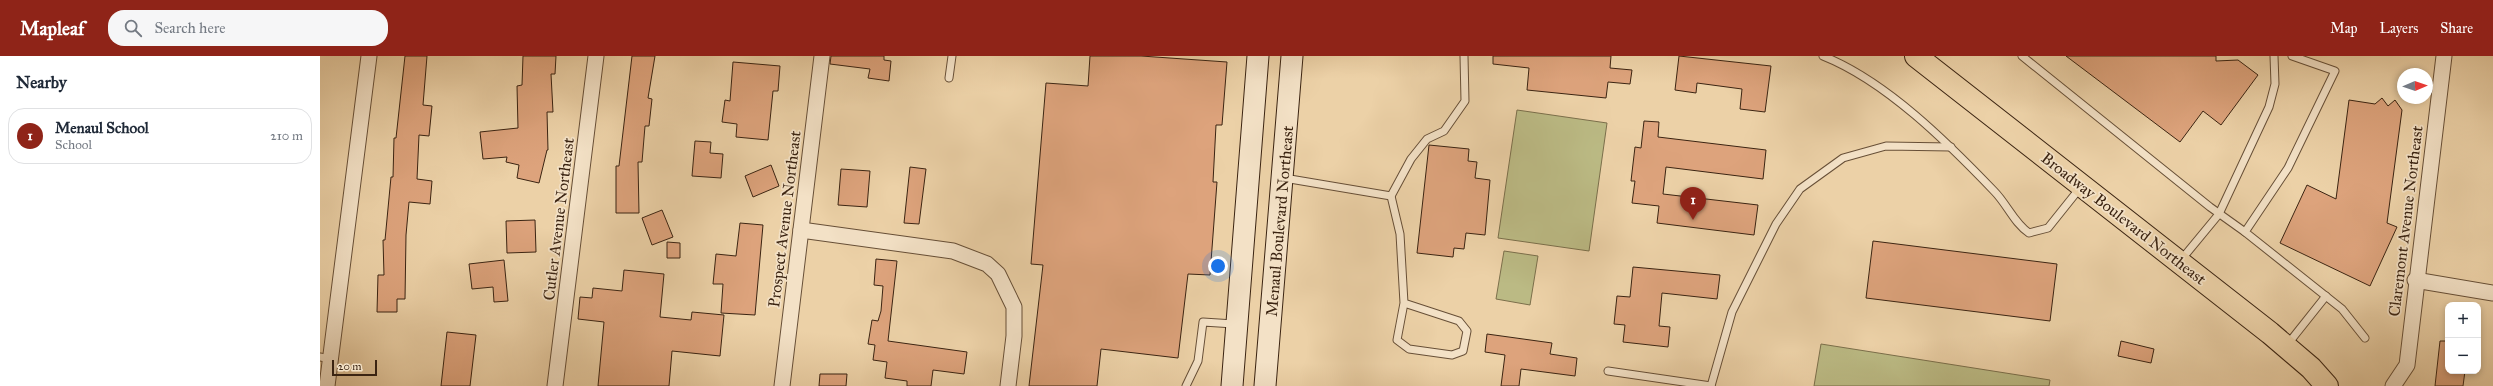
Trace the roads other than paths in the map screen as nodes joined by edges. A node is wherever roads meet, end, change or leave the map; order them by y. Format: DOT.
graph roads {
  1 [pos="368,56"];
  2 [pos="596,56"];
  3 [pos="822,56"];
  4 [pos="952,56"];
  5 [pos="1258,56"];
  6 [pos="1292,56"];
  7 [pos="1464,56"];
  8 [pos="1823,56"];
  9 [pos="1916,56"];
  10 [pos="2022,56"];
  11 [pos="2274,56"];
  12 [pos="2292,56"];
  13 [pos="2444,56"];
  14 [pos="949,78"];
  15 [pos="1951,147"];
  16 [pos="1249,176"];
  17 [pos="1282,178"];
  18 [pos="2083,185"];
  19 [pos="1391,196"];
  20 [pos="2219,214"];
  21 [pos="801,230"];
  22 [pos="2245,232"];
  23 [pos="2179,262"];
  24 [pos="2415,280"];
  25 [pos="2493,293"];
  26 [pos="2326,296"];
  27 [pos="1404,303"];
  28 [pos="1236,324"];
  29 [pos="2365,338"];
  30 [pos="2286,346"];
  31 [pos="325,358"];
  32 [pos="1608,371"];
  33 [pos="1670,383"];
  34 [pos="327,386"];
  35 [pos="555,386"];
  36 [pos="782,386"];
  37 [pos="1008,386"];
  38 [pos="1186,386"];
  39 [pos="1232,386"];
  40 [pos="1265,386"];
  41 [pos="1711,386"];
  42 [pos="2327,386"];
  43 [pos="2393,386"];
  1 -- 31 [label="street"];
  2 -- 35 [label="street, Cutler Avenue Northeast"];
  3 -- 21 [label="street, Prospect Avenue Northeast"];
  4 -- 14 [label="lane"];
  5 -- 16 [label="main road, Menaul Boulevard Northeast"];
  6 -- 17 [label="main road, Menaul Boulevard Northeast"];
  7 -- 19 [label="lane"];
  8 -- 15 [label="lane"];
  9 -- 18 [label="main road, Broadway Boulevard Northeast"];
  10 -- 20 [label="lane"];
  11 -- 20 [label="lane"];
  12 -- 22 [label="lane"];
  13 -- 24 [label="street, Claremont Avenue Northeast"];
  15 -- 18 [label="lane"];
  15 -- 41 [label="lane"];
  16 -- 17 [label="main road"];
  16 -- 28 [label="main road, Menaul Boulevard Northeast"];
  17 -- 19 [label="lane"];
  17 -- 40 [label="main road, Menaul Boulevard Northeast"];
  18 -- 23 [label="main road, Broadway Boulevard Northeast"];
  19 -- 27 [label="lane"];
  20 -- 22 [label="lane"];
  20 -- 23 [label="lane"];
  21 -- 36 [label="street, Prospect Avenue Northeast"];
  21 -- 37 [label="street"];
  22 -- 26 [label="lane"];
  23 -- 30 [label="main road, Broadway Boulevard Northeast"];
  24 -- 25 [label="street"];
  24 -- 43 [label="street, Claremont Avenue Northeast"];
  26 -- 29 [label="lane"];
  26 -- 30 [label="lane"];
  27 -- 27 [label="lane"];
  28 -- 38 [label="lane"];
  28 -- 39 [label="main road, Menaul Boulevard Northeast"];
  30 -- 42 [label="main road, Broadway Boulevard Northeast"];
  31 -- 34 [label="street"];
  32 -- 33 [label="lane"];
  33 -- 41 [label="lane"];
}
